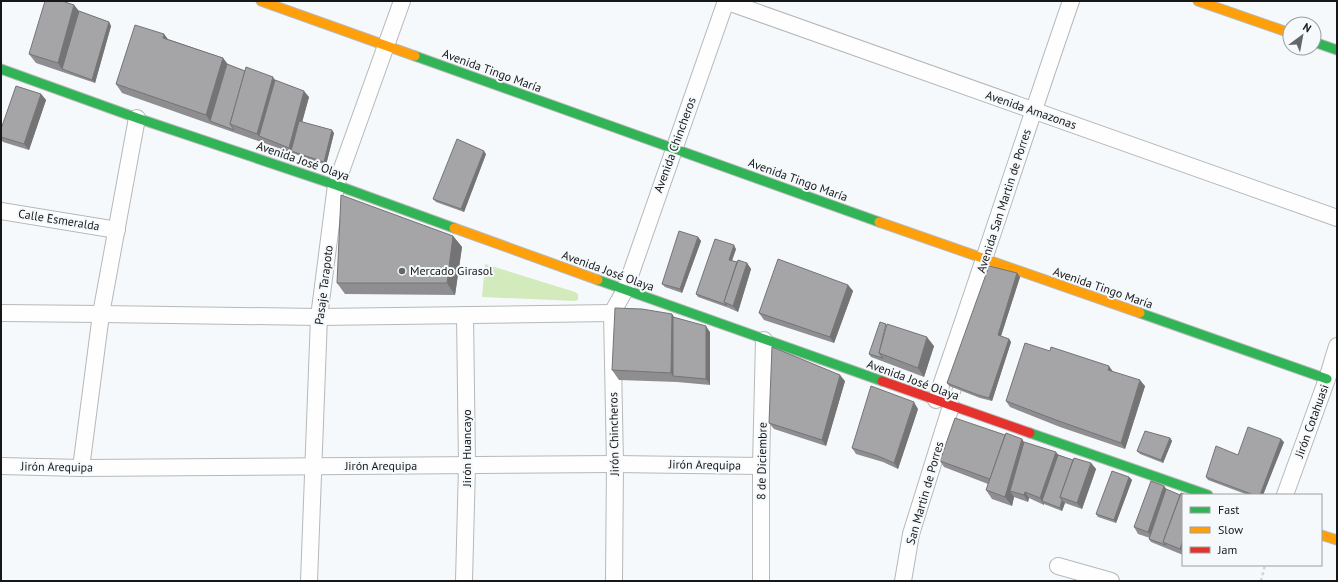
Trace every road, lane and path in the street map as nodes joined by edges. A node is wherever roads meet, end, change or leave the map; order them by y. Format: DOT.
graph roads {
  1 [pos="261,1"];
  2 [pos="402,1"];
  3 [pos="725,1"];
  4 [pos="1071,1"];
  5 [pos="1198,1"];
  6 [pos="1282,30"];
  7 [pos="1322,45"];
  8 [pos="386,46"];
  9 [pos="1337,50"];
  10 [pos="1,69"];
  11 [pos="1033,111"];
  12 [pos="137,118"];
  13 [pos="674,148"];
  14 [pos="336,185"];
  15 [pos="1,211"];
  16 [pos="1337,218"];
  17 [pos="117,230"];
  18 [pos="985,259"];
  19 [pos="625,290"];
  20 [pos="612,313"];
  21 [pos="1,314"];
  22 [pos="101,314"];
  23 [pos="465,315"];
  24 [pos="318,317"];
  25 [pos="764,340"];
  26 [pos="1337,346"];
  27 [pos="1327,379"];
  28 [pos="957,389"];
  29 [pos="936,400"];
  30 [pos="951,406"];
  31 [pos="615,464"];
  32 [pos="1,466"];
  33 [pos="313,466"];
  34 [pos="467,466"];
  35 [pos="761,466"];
  36 [pos="81,468"];
  37 [pos="1205,494"];
  38 [pos="1285,494"];
  39 [pos="1322,535"];
  40 [pos="1337,540"];
  41 [pos="1058,566"];
  42 [pos="1265,566"];
  43 [pos="309,581"];
  44 [pos="464,581"];
  45 [pos="614,581"];
  46 [pos="761,581"];
  47 [pos="903,581"];
  48 [pos="1111,581"];
  49 [pos="1261,581"];
  1 -- 8 [label="street, Avenida Tingo María"];
  2 -- 8 [label="street, Pasaje Tarapoto"];
  3 -- 11 [label="street, Avenida Amazonas"];
  3 -- 13 [label="street, Avenida Chincheros"];
  4 -- 11 [label="street, Avenida San Martin de Porres"];
  5 -- 6 [label="street"];
  7 -- 9 [label="street"];
  8 -- 13 [label="street, Avenida Tingo María"];
  8 -- 14 [label="street, Pasaje Tarapoto"];
  10 -- 12 [label="street, Avenida José Olaya"];
  11 -- 16 [label="street, Avenida Amazonas"];
  11 -- 18 [label="street, Avenida San Martin de Porres"];
  12 -- 14 [label="street, Avenida José Olaya"];
  12 -- 17 [label="street"];
  13 -- 18 [label="street, Avenida Tingo María"];
  13 -- 19 [label="street, Avenida Chincheros"];
  14 -- 19 [label="street, Avenida José Olaya"];
  14 -- 24 [label="street, Pasaje Tarapoto"];
  15 -- 17 [label="street, Calle Esmeralda"];
  17 -- 22 [label="street"];
  18 -- 27 [label="street, Avenida Tingo María"];
  18 -- 29 [label="street, Avenida San Martin de Porres"];
  19 -- 20 [label="street"];
  19 -- 25 [label="street, Avenida José Olaya"];
  20 -- 23 [label="street"];
  20 -- 31 [label="street, Jirón Chincheros"];
  21 -- 22 [label="street"];
  22 -- 24 [label="street"];
  22 -- 36 [label="street"];
  23 -- 24 [label="street"];
  23 -- 34 [label="street, Jirón Huancayo"];
  24 -- 33 [label="street, Pasaje Tarapoto"];
  25 -- 29 [label="street, Avenida José Olaya"];
  25 -- 35 [label="street, 8 de Diciembre"];
  26 -- 27 [label="street, Jirón Cotahuasi"];
  27 -- 38 [label="street, Jirón Cotahuasi"];
  28 -- 30 [label="lane"];
  29 -- 30 [label="street, Avenida José Olaya"];
  30 -- 37 [label="street, Avenida José Olaya"];
  30 -- 47 [label="street, San Martin de Porres"];
  31 -- 34 [label="street, Jirón Arequipa"];
  31 -- 35 [label="street, Jirón Arequipa"];
  31 -- 45 [label="street, Jirón Chincheros"];
  32 -- 36 [label="street, Jirón Arequipa"];
  33 -- 34 [label="street, Jirón Arequipa"];
  33 -- 36 [label="street, Jirón Arequipa"];
  33 -- 43 [label="street, Pasaje Tarapoto"];
  34 -- 44 [label="street, Jirón Huancayo"];
  35 -- 46 [label="street, 8 de Diciembre"];
  39 -- 40 [label="street"];
  41 -- 48 [label="street"];
  42 -- 49 [label="path"];
}
